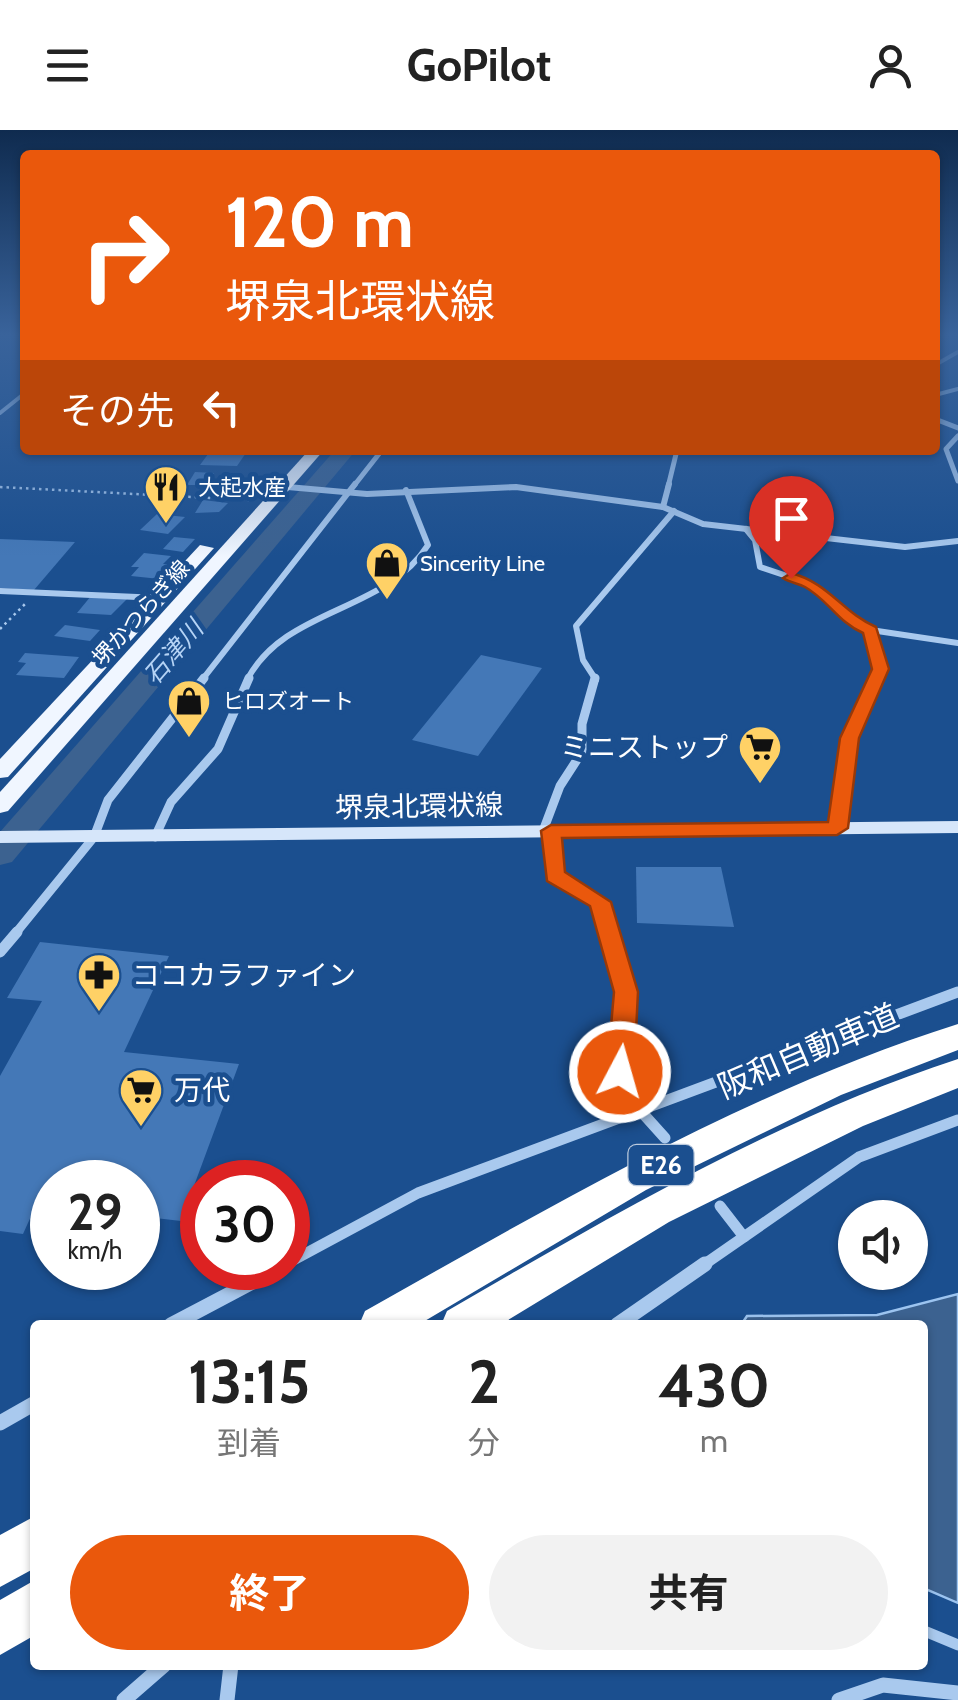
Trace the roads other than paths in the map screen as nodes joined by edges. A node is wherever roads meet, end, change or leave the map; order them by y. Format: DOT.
graph roads {
  1 [pos="958,436"];
  2 [pos="295,455"];
  3 [pos="312,455"];
  4 [pos="378,455"];
  5 [pos="676,455"];
  6 [pos="948,456"];
  7 [pos="958,459"];
  8 [pos="958,480"];
  9 [pos="282,487"];
  10 [pos="406,490"];
  11 [pos="348,493"];
  12 [pos="663,507"];
  13 [pos="674,511"];
  14 [pos="746,529"];
  15 [pos="958,541"];
  16 [pos="0,590"];
  17 [pos="160,598"];
  18 [pos="870,630"];
  19 [pos="958,643"];
  20 [pos="0,772"];
  21 [pos="0,806"];
  22 [pos="958,827"];
  23 [pos="837,828"];
  24 [pos="547,831"];
  25 [pos="94,836"];
  26 [pos="154,836"];
  27 [pos="1,838"];
  28 [pos="0,952"];
  29 [pos="958,992"];
  30 [pos="958,1037"];
  31 [pos="958,1073"];
  32 [pos="638,1108"];
  33 [pos="958,1120"];
  34 [pos="664,1138"];
  35 [pos="720,1206"];
  36 [pos="744,1237"];
  37 [pos="310,1251"];
  38 [pos="238,1290"];
  39 [pos="180,1320"];
  40 [pos="389,1320"];
  41 [pos="470,1320"];
  42 [pos="628,1320"];
  43 [pos="30,1405"];
  44 [pos="0,1423"];
  45 [pos="30,1543"];
  46 [pos="0,1563"];
  47 [pos="30,1609"];
  48 [pos="0,1630"];
  49 [pos="928,1633"];
  50 [pos="958,1646"];
  51 [pos="158,1670"];
  52 [pos="231,1670"];
  53 [pos="958,1693"];
  54 [pos="124,1700"];
  55 [pos="227,1700"];
  56 [pos="839,1700"];
  1 -- 6 [label="street"];
  2 -- 9 [label="main road, 堺かつらぎ線"];
  3 -- 9 [label="main road, 堺かつらぎ線"];
  4 -- 11 [label="street"];
  5 -- 12 [label="street"];
  6 -- 7 [label="street"];
  6 -- 8 [label="street"];
  9 -- 11 [label="street"];
  9 -- 17 [label="main road, 堺かつらぎ線"];
  9 -- 21 [label="main road, 堺かつらぎ線"];
  10 -- 11 [label="street"];
  10 -- 12 [label="street"];
  10 -- 26 [label="street"];
  11 -- 25 [label="street"];
  12 -- 13 [label="street"];
  13 -- 14 [label="street"];
  13 -- 24 [label="street"];
  14 -- 15 [label="street"];
  14 -- 18 [label="street"];
  16 -- 17 [label="street"];
  17 -- 20 [label="main road, 堺かつらぎ線"];
  18 -- 19 [label="street"];
  18 -- 23 [label="lane"];
  22 -- 23 [label="main road, 堺泉北環状線"];
  23 -- 24 [label="main road, 堺泉北環状線"];
  24 -- 26 [label="main road, 堺泉北環状線"];
  24 -- 32 [label="street"];
  25 -- 26 [label="main road, 堺泉北環状線"];
  25 -- 27 [label="main road, 堺泉北環状線"];
  25 -- 28 [label="street"];
  29 -- 32 [label="street"];
  30 -- 40 [label="highway, 阪和自動車道 / E26"];
  31 -- 41 [label="highway, E26"];
  32 -- 34 [label="street"];
  32 -- 37 [label="street"];
  33 -- 36 [label="street"];
  35 -- 36 [label="street"];
  36 -- 42 [label="street"];
  38 -- 39 [label="street"];
  43 -- 44 [label="street"];
  45 -- 46 [label="highway"];
  47 -- 48 [label="highway"];
  49 -- 50 [label="lane"];
  51 -- 54 [label="street"];
  52 -- 55 [label="street"];
  53 -- 56 [label="street"];
}
